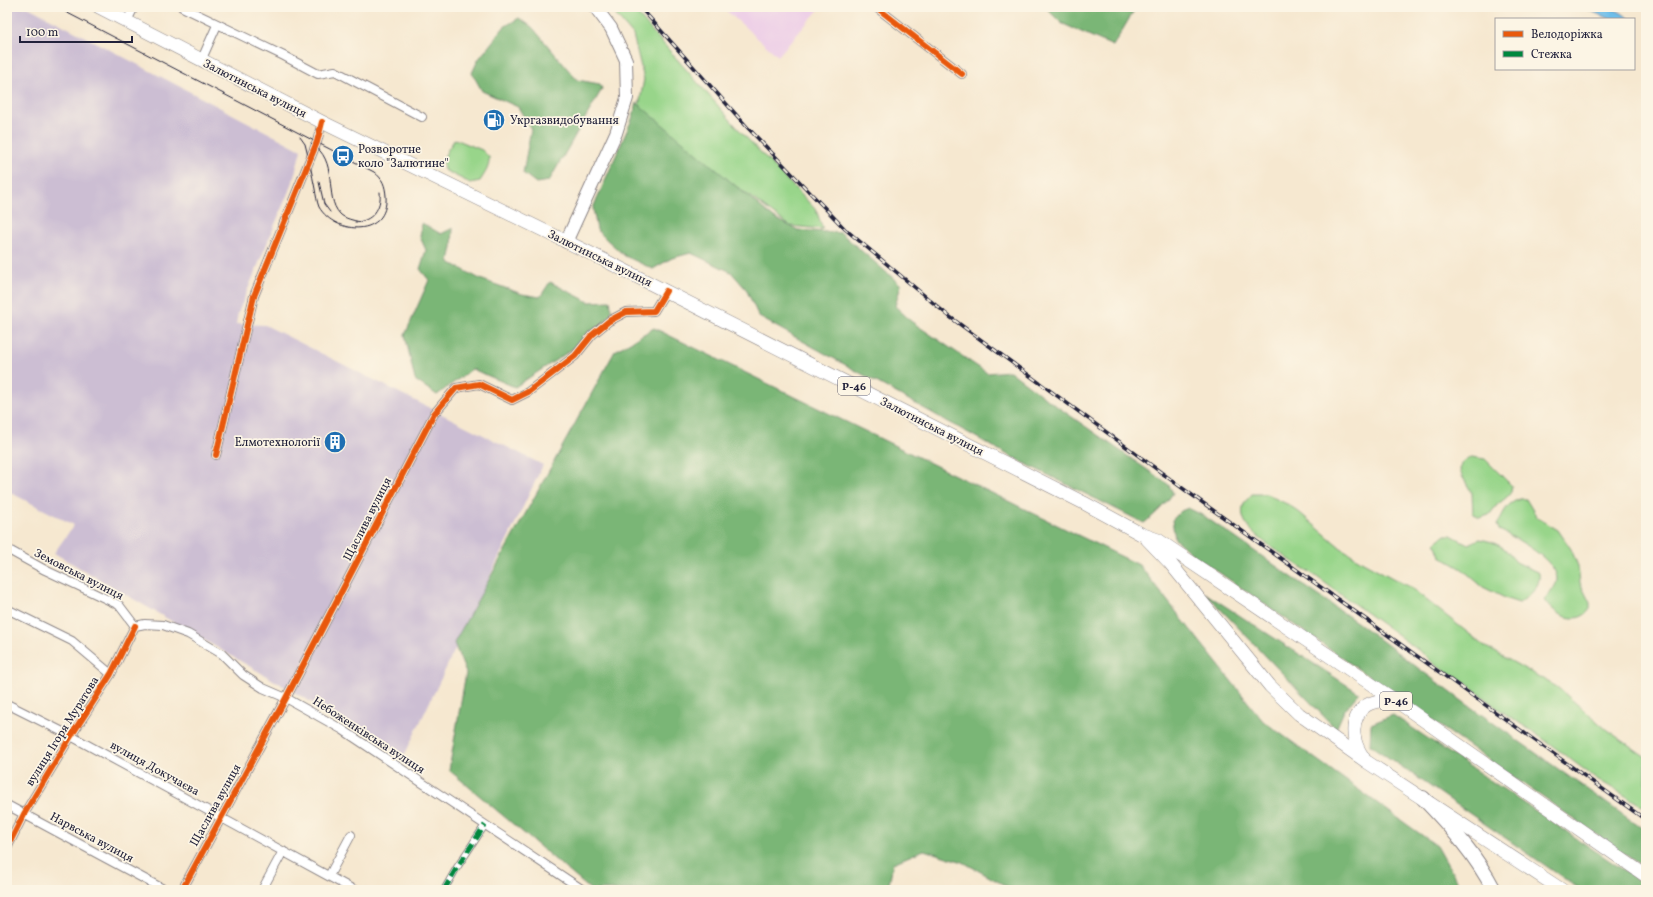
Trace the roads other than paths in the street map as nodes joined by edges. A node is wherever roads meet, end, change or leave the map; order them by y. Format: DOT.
graph roads {
  1 [pos="100,7"];
  2 [pos="134,7"];
  3 [pos="182,7"];
  4 [pos="595,7"];
  5 [pos="876,7"];
  6 [pos="127,21"];
  7 [pos="217,24"];
  8 [pos="201,61"];
  9 [pos="962,74"];
  10 [pos="422,117"];
  11 [pos="322,122"];
  12 [pos="566,242"];
  13 [pos="666,291"];
  14 [pos="216,455"];
  15 [pos="1141,534"];
  16 [pos="7,549"];
  17 [pos="7,609"];
  18 [pos="135,626"];
  19 [pos="111,674"];
  20 [pos="286,698"];
  21 [pos="7,704"];
  22 [pos="1402,705"];
  23 [pos="71,736"];
  24 [pos="1367,762"];
  25 [pos="1423,798"];
  26 [pos="7,805"];
  27 [pos="24,814"];
  28 [pos="221,818"];
  29 [pos="485,825"];
  30 [pos="351,835"];
  31 [pos="7,848"];
  32 [pos="284,851"];
  33 [pos="329,876"];
  34 [pos="1646,876"];
  35 [pos="342,887"];
  36 [pos="165,890"];
  37 [pos="182,890"];
  38 [pos="262,890"];
  39 [pos="354,890"];
  40 [pos="444,890"];
  41 [pos="583,890"];
  42 [pos="1494,890"];
  43 [pos="1562,890"];
  1 -- 6 [label="main road, Залютинська вулиця / Р-46"];
  2 -- 6 [label="street"];
  3 -- 7 [label="street"];
  4 -- 12 [label="main road"];
  5 -- 9 [label="street"];
  6 -- 8 [label="main road, Залютинська вулиця / Р-46"];
  7 -- 8 [label="street"];
  7 -- 10 [label="street"];
  8 -- 11 [label="main road, Залютинська вулиця / Р-46"];
  11 -- 12 [label="main road, Залютинська вулиця / Р-46"];
  11 -- 14 [label="street"];
  12 -- 13 [label="main road, Залютинська вулиця / Р-46"];
  13 -- 15 [label="main road, Залютинська вулиця / Р-46"];
  13 -- 20 [label="street, Щаслива вулиця"];
  15 -- 22 [label="main road, Р-46"];
  15 -- 24 [label="main road, Р-46"];
  16 -- 18 [label="street, Земовська вулиця"];
  17 -- 19 [label="street"];
  18 -- 19 [label="street, вулиця Ігоря Муратова"];
  18 -- 20 [label="street, Небоженківська вулиця"];
  19 -- 23 [label="street, вулиця Ігоря Муратова"];
  20 -- 28 [label="street, Щаслива вулиця"];
  20 -- 29 [label="street, Небоженківська вулиця"];
  21 -- 23 [label="street, вулиця Докучаєва"];
  22 -- 24 [label="main road"];
  22 -- 34 [label="main road, Р-46"];
  23 -- 27 [label="street, вулиця Ігоря Муратова"];
  23 -- 28 [label="street, вулиця Докучаєва"];
  24 -- 25 [label="main road, Р-46"];
  25 -- 42 [label="highway"];
  25 -- 43 [label="main road, Р-46"];
  26 -- 27 [label="street, Нарвська вулиця"];
  27 -- 31 [label="street, вулиця Ігоря Муратова"];
  27 -- 36 [label="street, Нарвська вулиця"];
  28 -- 32 [label="street, вулиця Докучаєва"];
  28 -- 37 [label="street, Щаслива вулиця"];
  29 -- 40 [label="street"];
  29 -- 41 [label="street, Небоженківська вулиця"];
  30 -- 33 [label="street"];
  32 -- 33 [label="street, вулиця Докучаєва"];
  32 -- 38 [label="street"];
  33 -- 35 [label="street, вулиця Докучаєва"];
  35 -- 39 [label="street, вулиця Докучаєва"];
}
